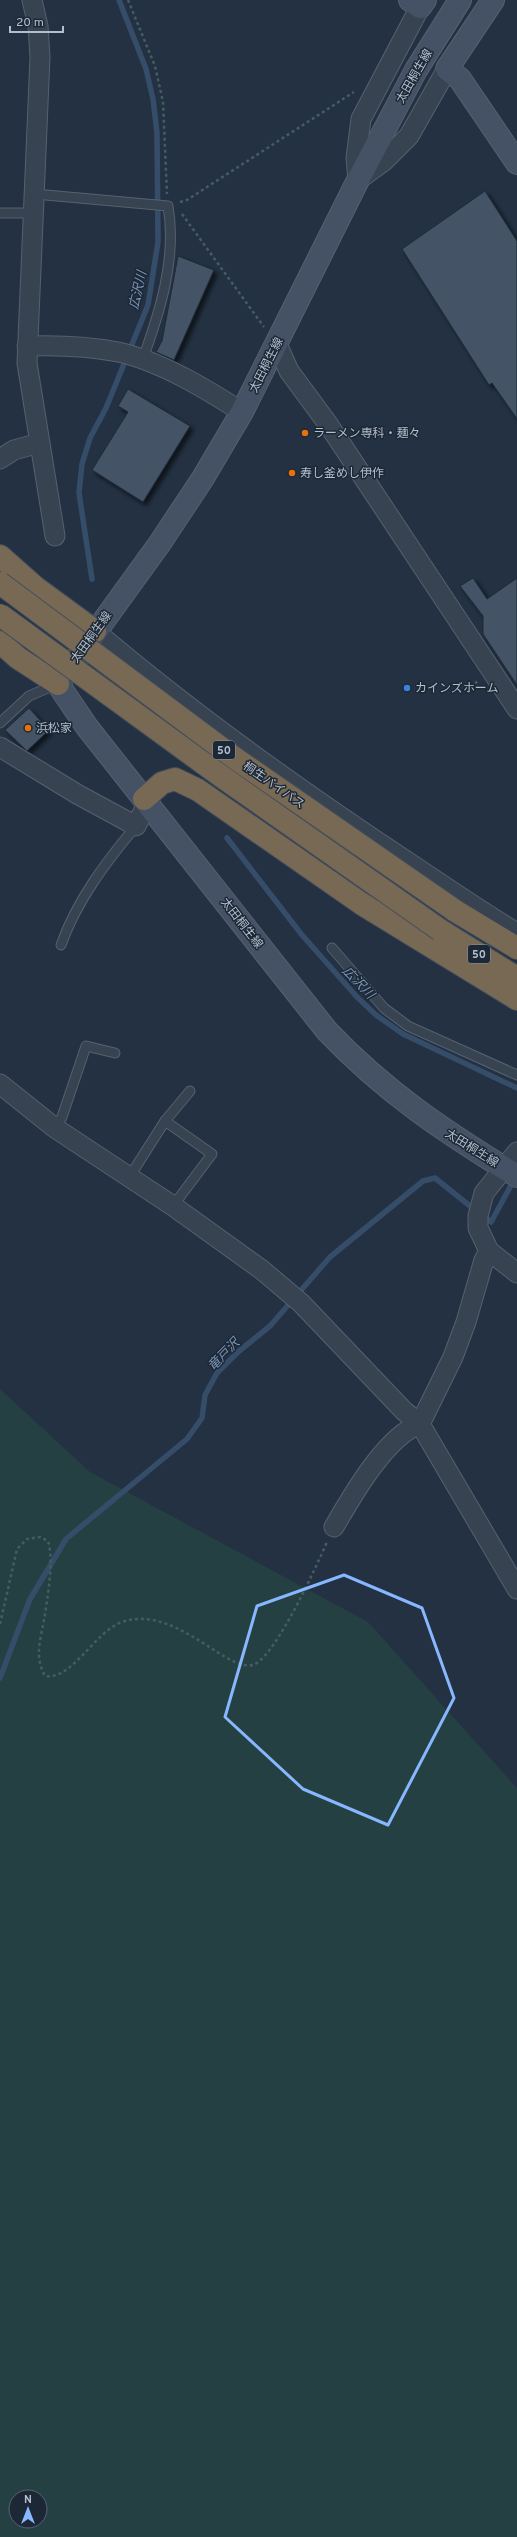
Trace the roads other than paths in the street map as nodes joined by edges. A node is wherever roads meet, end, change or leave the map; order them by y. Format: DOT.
graph roads {
  1 [pos="32,0"];
  2 [pos="460,0"];
  3 [pos="493,0"];
  4 [pos="418,2"];
  5 [pos="447,69"];
  6 [pos="517,163"];
  7 [pos="358,180"];
  8 [pos="35,194"];
  9 [pos="34,213"];
  10 [pos="0,214"];
  11 [pos="277,344"];
  12 [pos="27,346"];
  13 [pos="133,357"];
  14 [pos="242,412"];
  15 [pos="39,443"];
  16 [pos="0,459"];
  17 [pos="55,536"];
  18 [pos="0,556"];
  19 [pos="0,583"];
  20 [pos="0,615"];
  21 [pos="95,631"];
  22 [pos="0,642"];
  23 [pos="58,684"];
  24 [pos="517,708"];
  25 [pos="0,723"];
  26 [pos="0,747"];
  27 [pos="144,799"];
  28 [pos="136,826"];
  29 [pos="517,933"];
  30 [pos="61,945"];
  31 [pos="332,948"];
  32 [pos="517,948"];
  33 [pos="517,978"];
  34 [pos="517,998"];
  35 [pos="114,1053"];
  36 [pos="517,1075"];
  37 [pos="0,1084"];
  38 [pos="190,1091"];
  39 [pos="165,1121"];
  40 [pos="55,1128"];
  41 [pos="512,1165"];
  42 [pos="130,1176"];
  43 [pos="173,1206"];
  44 [pos="489,1251"];
  45 [pos="517,1273"];
  46 [pos="420,1424"];
  47 [pos="334,1527"];
  48 [pos="517,1589"];
  1 -- 8 [label="street"];
  2 -- 7 [label="main road, 太田桐生線"];
  3 -- 5 [label="main road"];
  4 -- 7 [label="street"];
  5 -- 6 [label="main road"];
  5 -- 7 [label="street"];
  7 -- 11 [label="main road, 太田桐生線"];
  8 -- 9 [label="street"];
  8 -- 13 [label="lane"];
  9 -- 10 [label="lane"];
  9 -- 12 [label="street"];
  11 -- 14 [label="main road, 太田桐生線"];
  11 -- 24 [label="street"];
  12 -- 13 [label="street"];
  12 -- 15 [label="street"];
  13 -- 14 [label="street"];
  14 -- 21 [label="main road, 太田桐生線"];
  15 -- 16 [label="street"];
  15 -- 17 [label="street"];
  18 -- 21 [label="highway"];
  19 -- 32 [label="highway, 桐生バイパス / 50, bridge"];
  20 -- 33 [label="highway, 桐生バイパス / 50, bridge"];
  21 -- 23 [label="main road, 太田桐生線"];
  21 -- 29 [label="street"];
  22 -- 23 [label="highway"];
  23 -- 25 [label="lane"];
  23 -- 27 [label="main road, 太田桐生線"];
  26 -- 28 [label="street"];
  27 -- 28 [label="street"];
  27 -- 34 [label="highway, 50"];
  27 -- 41 [label="main road, 太田桐生線"];
  28 -- 30 [label="lane"];
  31 -- 36 [label="lane"];
  35 -- 40 [label="lane"];
  37 -- 40 [label="street"];
  38 -- 39 [label="lane"];
  39 -- 42 [label="lane"];
  39 -- 43 [label="lane"];
  40 -- 42 [label="street"];
  41 -- 44 [label="street"];
  42 -- 43 [label="street"];
  43 -- 46 [label="street"];
  44 -- 45 [label="street"];
  44 -- 46 [label="street"];
  46 -- 47 [label="street"];
  46 -- 48 [label="street"];
}
